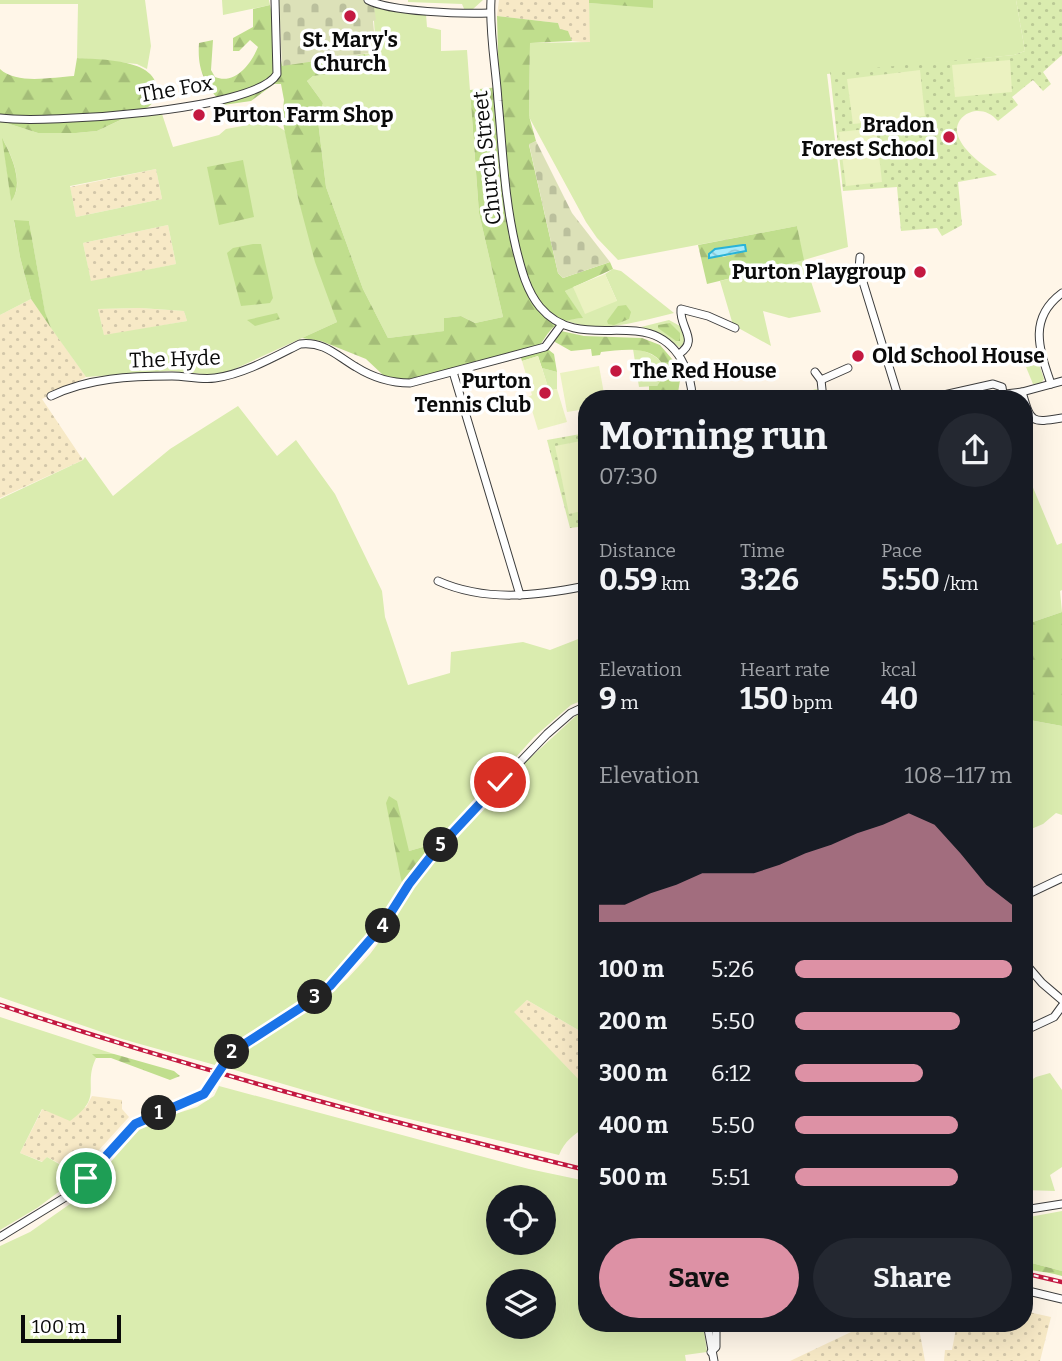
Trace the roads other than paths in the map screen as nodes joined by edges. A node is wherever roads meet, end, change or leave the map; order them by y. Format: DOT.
graph roads {
  1 [pos="275,0"];
  2 [pos="368,0"];
  3 [pos="491,0"];
  4 [pos="490,13"];
  5 [pos="0,118"];
  6 [pos="860,257"];
  7 [pos="1062,293"];
  8 [pos="562,324"];
  9 [pos="735,328"];
  10 [pos="679,354"];
  11 [pos="848,368"];
  12 [pos="453,372"];
  13 [pos="815,372"];
  14 [pos="821,380"];
  15 [pos="1062,381"];
  16 [pos="1051,384"];
  17 [pos="692,390"];
  18 [pos="822,390"];
  19 [pos="896,390"];
  20 [pos="966,390"];
  21 [pos="1002,390"];
  22 [pos="1029,390"];
  23 [pos="51,396"];
  24 [pos="1062,418"];
  25 [pos="1033,419"];
  26 [pos="438,581"];
  27 [pos="578,587"];
  28 [pos="520,595"];
  29 [pos="578,709"];
  30 [pos="1062,878"];
  31 [pos="1033,892"];
  32 [pos="1033,972"];
  33 [pos="1062,1003"];
  34 [pos="1033,1027"];
  35 [pos="1062,1204"];
  36 [pos="1033,1209"];
  37 [pos="0,1237"];
  38 [pos="1033,1292"];
  39 [pos="1062,1299"];
  40 [pos="708,1332"];
  41 [pos="716,1332"];
  42 [pos="711,1352"];
  43 [pos="714,1361"];
  1 -- 5 [label="street, The Fox"];
  2 -- 4 [label="street"];
  3 -- 4 [label="street, Church Street"];
  4 -- 8 [label="street, Church Street"];
  6 -- 19 [label="street"];
  7 -- 16 [label="street"];
  8 -- 10 [label="street"];
  8 -- 12 [label="street, The Hyde"];
  9 -- 10 [label="street"];
  10 -- 17 [label="street"];
  11 -- 14 [label="street"];
  12 -- 23 [label="street, The Hyde"];
  12 -- 28 [label="street"];
  13 -- 14 [label="street"];
  14 -- 18 [label="street"];
  15 -- 16 [label="street"];
  16 -- 22 [label="street"];
  20 -- 21 [label="street"];
  24 -- 25 [label="street"];
  26 -- 28 [label="street"];
  27 -- 28 [label="street"];
  29 -- 37 [label="street"];
  30 -- 31 [label="street"];
  32 -- 33 [label="street"];
  33 -- 34 [label="street"];
  35 -- 36 [label="street"];
  38 -- 39 [label="street"];
  40 -- 42 [label="street"];
  41 -- 42 [label="street"];
  42 -- 43 [label="street"];
}
